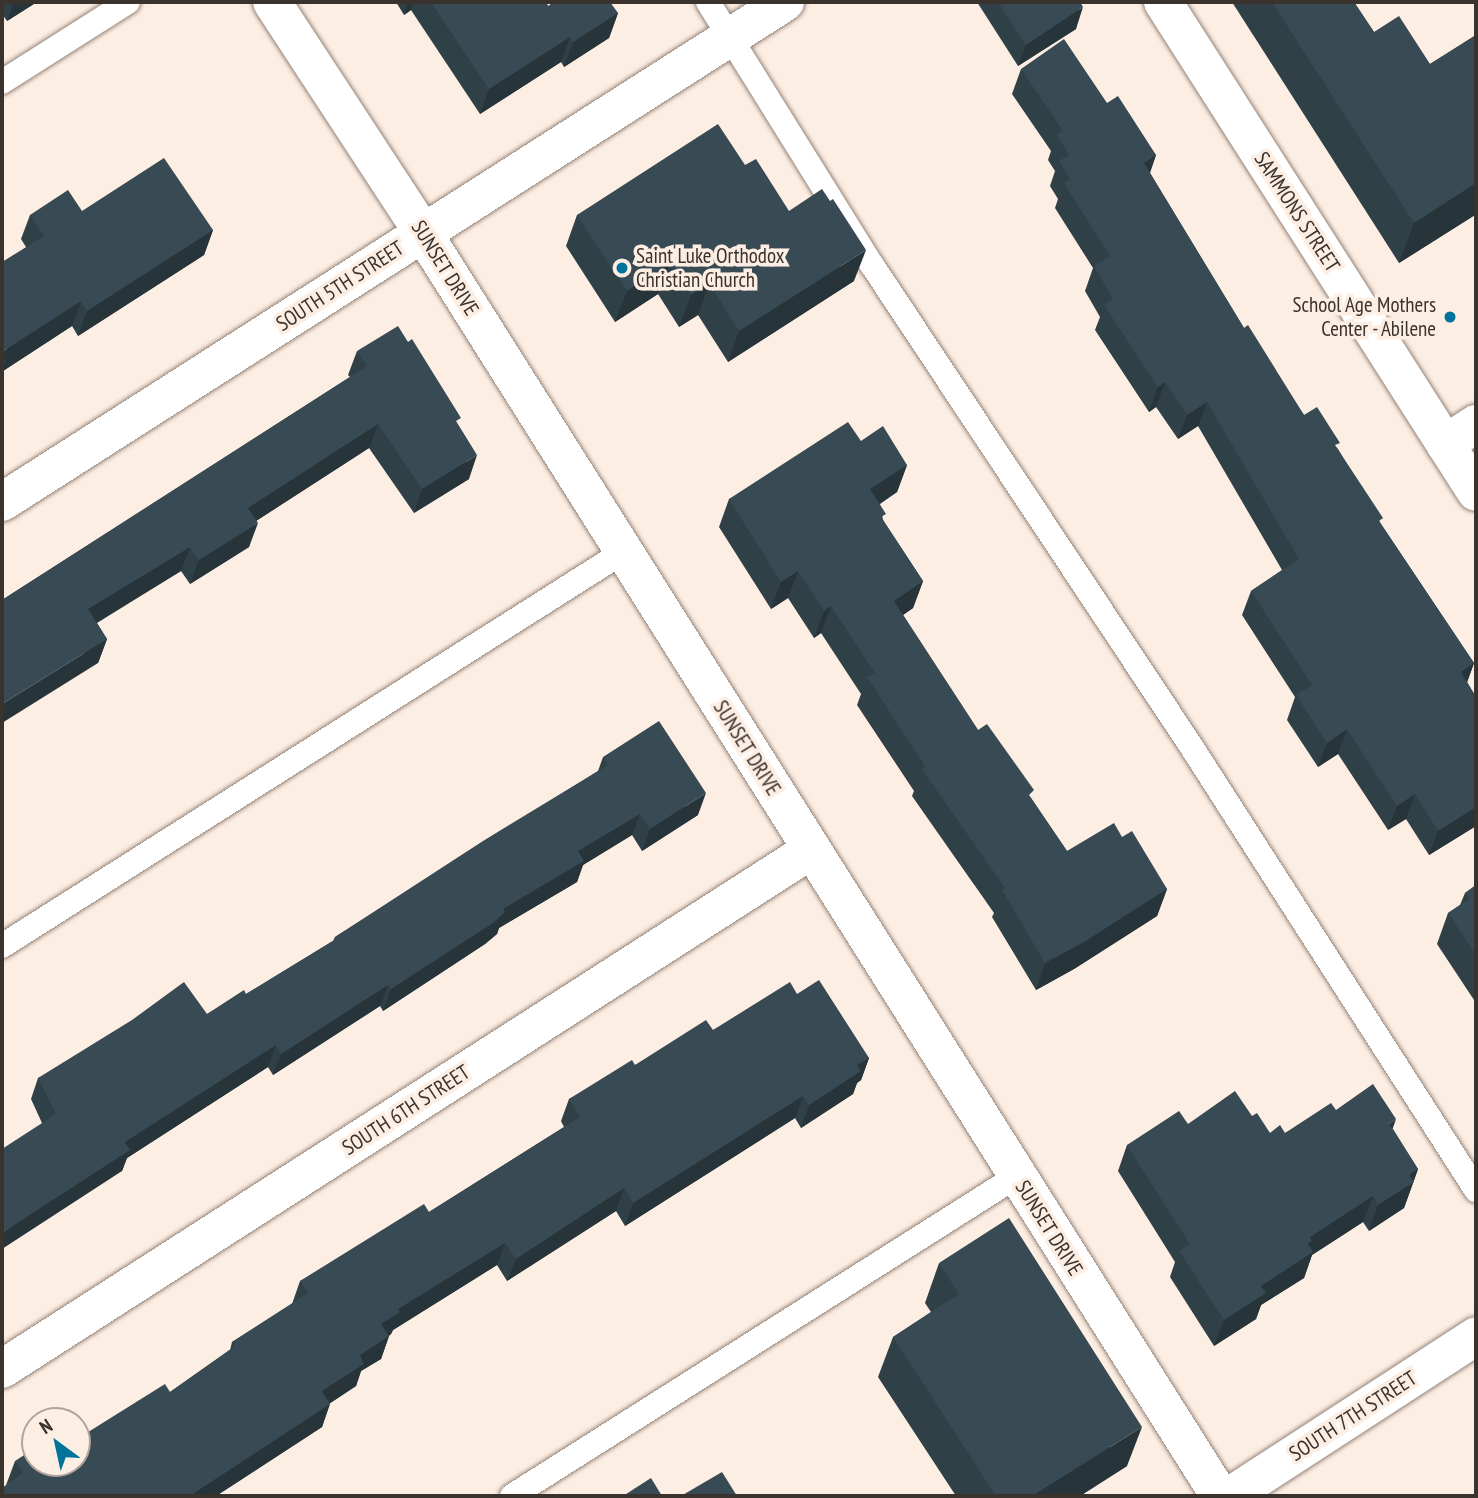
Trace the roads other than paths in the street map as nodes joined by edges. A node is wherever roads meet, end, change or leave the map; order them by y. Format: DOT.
graph roads {
  1 [pos="128,2"];
  2 [pos="272,2"];
  3 [pos="708,2"];
  4 [pos="785,2"];
  5 [pos="1163,2"];
  6 [pos="730,37"];
  7 [pos="2,82"];
  8 [pos="423,233"];
  9 [pos="1461,434"];
  10 [pos="1476,492"];
  11 [pos="2,502"];
  12 [pos="623,552"];
  13 [pos="811,850"];
  14 [pos="2,946"];
  15 [pos="1017,1177"];
  16 [pos="1476,1190"];
  17 [pos="1476,1336"];
  18 [pos="2,1369"];
  19 [pos="512,1496"];
  20 [pos="1220,1496"];
  21 [pos="1230,1496"];
  1 -- 7 [label="lane"];
  2 -- 8 [label="street, SUNSET DRIVE"];
  3 -- 6 [label="lane"];
  4 -- 6 [label="street, SOUTH 5TH STREET"];
  5 -- 9 [label="street, SAMMONS STREET"];
  6 -- 8 [label="street, SOUTH 5TH STREET"];
  6 -- 16 [label="lane"];
  8 -- 11 [label="street, SOUTH 5TH STREET"];
  8 -- 12 [label="street, SUNSET DRIVE"];
  9 -- 10 [label="street, SAMMONS STREET"];
  12 -- 13 [label="street, SUNSET DRIVE"];
  12 -- 14 [label="lane"];
  13 -- 15 [label="street, SUNSET DRIVE"];
  13 -- 18 [label="street, SOUTH 6TH STREET"];
  15 -- 19 [label="lane"];
  15 -- 20 [label="street, SUNSET DRIVE"];
  17 -- 21 [label="street, SOUTH 7TH STREET"];
}
